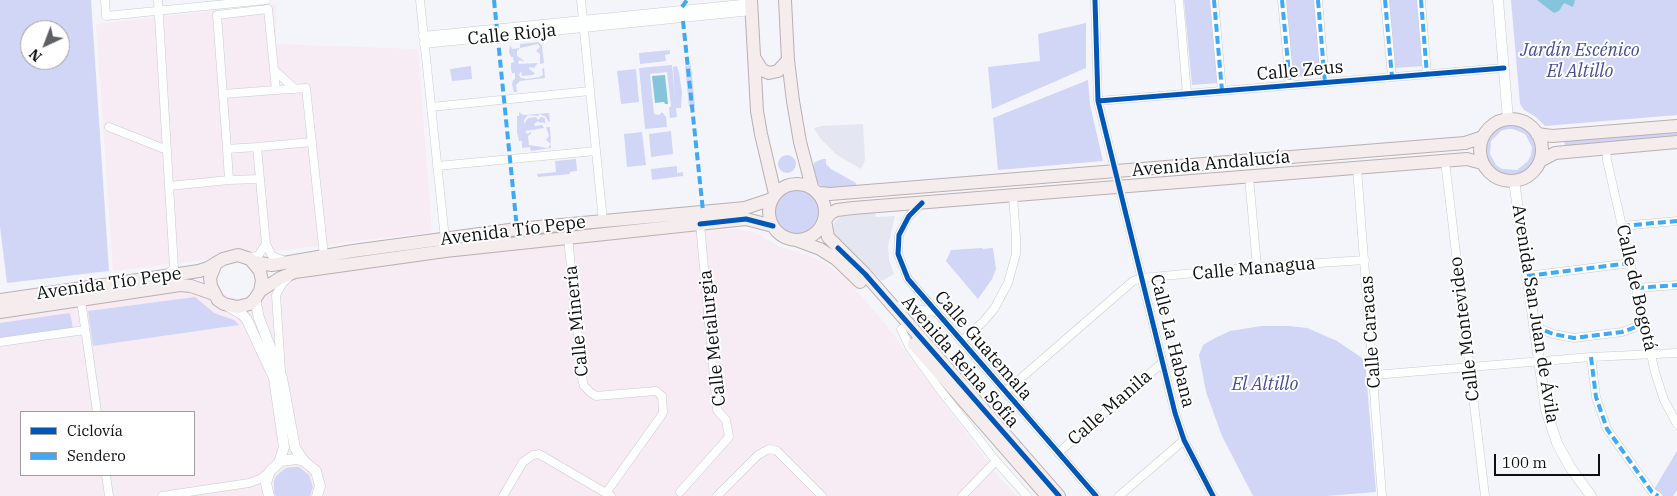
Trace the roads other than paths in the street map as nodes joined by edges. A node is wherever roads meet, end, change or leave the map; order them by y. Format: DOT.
graph roads {
  1 [pos="105,0"];
  2 [pos="158,0"];
  3 [pos="266,0"];
  4 [pos="420,0"];
  5 [pos="581,0"];
  6 [pos="785,0"];
  7 [pos="1095,0"];
  8 [pos="1179,0"];
  9 [pos="1214,0"];
  10 [pos="1282,0"];
  11 [pos="1318,0"];
  12 [pos="1385,0"];
  13 [pos="1421,0"];
  14 [pos="1498,0"];
  15 [pos="751,5"];
  16 [pos="159,11"];
  17 [pos="583,24"];
  18 [pos="424,40"];
  19 [pos="754,57"];
  20 [pos="788,60"];
  21 [pos="1504,68"];
  22 [pos="274,70"];
  23 [pos="1427,75"];
  24 [pos="1392,77"];
  25 [pos="1325,83"];
  26 [pos="1290,85"];
  27 [pos="296,89"];
  28 [pos="276,90"];
  29 [pos="590,91"];
  30 [pos="1222,91"];
  31 [pos="223,94"];
  32 [pos="1187,94"];
  33 [pos="1098,101"];
  34 [pos="431,107"];
  35 [pos="1508,119"];
  36 [pos="1677,126"];
  37 [pos="109,127"];
  38 [pos="1537,134"];
  39 [pos="1482,137"];
  40 [pos="312,142"];
  41 [pos="1677,142"];
  42 [pos="257,147"];
  43 [pos="1606,148"];
  44 [pos="227,149"];
  45 [pos="167,150"];
  46 [pos="596,150"];
  47 [pos="1444,161"];
  48 [pos="1540,161"];
  49 [pos="1482,163"];
  50 [pos="437,166"];
  51 [pos="1357,168"];
  52 [pos="1115,172"];
  53 [pos="1249,177"];
  54 [pos="260,179"];
  55 [pos="229,180"];
  56 [pos="1514,181"];
  57 [pos="169,186"];
  58 [pos="1120,187"];
  59 [pos="816,190"];
  60 [pos="1013,196"];
  61 [pos="774,197"];
  62 [pos="922,203"];
  63 [pos="603,220"];
  64 [pos="825,220"];
  65 [pos="1677,221"];
  66 [pos="700,224"];
  67 [pos="773,226"];
  68 [pos="1622,226"];
  69 [pos="568,237"];
  70 [pos="445,239"];
  71 [pos="796,240"];
  72 [pos="266,244"];
  73 [pos="324,256"];
  74 [pos="250,259"];
  75 [pos="1365,260"];
  76 [pos="216,263"];
  77 [pos="1631,263"];
  78 [pos="292,267"];
  79 [pos="1257,267"];
  80 [pos="179,271"];
  81 [pos="1527,276"];
  82 [pos="1142,278"];
  83 [pos="1677,285"];
  84 [pos="1636,288"];
  85 [pos="214,294"];
  86 [pos="258,295"];
  87 [pos="0,300"];
  88 [pos="81,300"];
  89 [pos="224,304"];
  90 [pos="890,304"];
  91 [pos="0,312"];
  92 [pos="935,312"];
  93 [pos="1644,324"];
  94 [pos="1534,326"];
  95 [pos="901,329"];
  96 [pos="85,330"];
  97 [pos="961,341"];
  98 [pos="0,342"];
  99 [pos="1677,353"];
  100 [pos="1651,355"];
  101 [pos="1591,356"];
  102 [pos="1539,360"];
  103 [pos="1162,363"];
  104 [pos="1469,366"];
  105 [pos="1374,375"];
  106 [pos="282,378"];
  107 [pos="1005,392"];
  108 [pos="97,411"];
  109 [pos="1677,424"];
  110 [pos="1184,440"];
  111 [pos="1058,453"];
  112 [pos="304,461"];
  113 [pos="996,461"];
  114 [pos="279,463"];
  115 [pos="270,471"];
  116 [pos="106,476"];
  117 [pos="680,492"];
  118 [pos="320,494"];
  119 [pos="608,494"];
  120 [pos="109,496"];
  121 [pos="162,496"];
  122 [pos="269,496"];
  123 [pos="504,496"];
  124 [pos="716,496"];
  125 [pos="822,496"];
  126 [pos="962,496"];
  127 [pos="1027,496"];
  128 [pos="1048,496"];
  129 [pos="1059,496"];
  130 [pos="1096,496"];
  131 [pos="1119,496"];
  132 [pos="1213,496"];
  133 [pos="1382,496"];
  134 [pos="1485,496"];
  135 [pos="1592,496"];
  136 [pos="1658,496"];
  1 -- 16 [label="street"];
  2 -- 16 [label="street"];
  3 -- 16 [label="street"];
  4 -- 18 [label="street"];
  5 -- 17 [label="street"];
  6 -- 20 [label="main road"];
  7 -- 33 [label="street, Calle La Habana"];
  8 -- 32 [label="street"];
  9 -- 30 [label="street"];
  10 -- 26 [label="street"];
  11 -- 25 [label="street"];
  12 -- 24 [label="street"];
  13 -- 23 [label="street"];
  14 -- 21 [label="street"];
  15 -- 17 [label="street, Calle Rioja"];
  15 -- 19 [label="main road"];
  16 -- 45 [label="street"];
  17 -- 18 [label="street, Calle Rioja"];
  17 -- 29 [label="street"];
  18 -- 34 [label="street"];
  19 -- 20 [label="main road"];
  19 -- 61 [label="main road"];
  20 -- 59 [label="main road"];
  21 -- 23 [label="street, Calle Zeus"];
  21 -- 35 [label="street"];
  22 -- 27 [label="street"];
  22 -- 28 [label="street"];
  22 -- 31 [label="street"];
  23 -- 24 [label="street, Calle Zeus"];
  24 -- 25 [label="street, Calle Zeus"];
  25 -- 26 [label="street, Calle Zeus"];
  26 -- 30 [label="street, Calle Zeus"];
  27 -- 28 [label="street"];
  27 -- 40 [label="street"];
  28 -- 31 [label="street"];
  29 -- 34 [label="street"];
  29 -- 46 [label="street"];
  30 -- 32 [label="street, Calle Zeus"];
  31 -- 44 [label="street"];
  32 -- 33 [label="street, Calle Zeus"];
  33 -- 52 [label="street, Calle La Habana"];
  34 -- 50 [label="street"];
  35 -- 38 [label="main road"];
  35 -- 39 [label="main road"];
  36 -- 38 [label="main road"];
  37 -- 45 [label="street"];
  38 -- 48 [label="main road"];
  39 -- 49 [label="main road"];
  39 -- 52 [label="main road, Avenida Andalucía"];
  40 -- 42 [label="street"];
  40 -- 73 [label="street"];
  41 -- 43 [label="main road"];
  42 -- 44 [label="street"];
  42 -- 54 [label="street"];
  43 -- 48 [label="main road"];
  43 -- 68 [label="street, Calle de Bogotá"];
  44 -- 55 [label="street"];
  45 -- 57 [label="street"];
  46 -- 50 [label="street"];
  46 -- 63 [label="street"];
  47 -- 49 [label="main road, Avenida Andalucía"];
  47 -- 51 [label="main road, Avenida Andalucía"];
  47 -- 104 [label="street, Calle Montevideo"];
  48 -- 56 [label="main road"];
  49 -- 56 [label="main road"];
  50 -- 70 [label="street"];
  51 -- 53 [label="main road, Avenida Andalucía"];
  51 -- 75 [label="street, Calle Caracas"];
  52 -- 58 [label="street, Calle La Habana"];
  52 -- 59 [label="main road, Avenida Andalucía"];
  53 -- 58 [label="main road, Avenida Andalucía"];
  53 -- 79 [label="street"];
  54 -- 55 [label="street"];
  54 -- 72 [label="street"];
  55 -- 57 [label="street"];
  56 -- 81 [label="street, Avenida San Juan de Ávila"];
  57 -- 80 [label="street"];
  58 -- 60 [label="main road, Avenida Andalucía"];
  58 -- 82 [label="street, Calle La Habana"];
  59 -- 61 [label="main road"];
  59 -- 64 [label="main road"];
  60 -- 62 [label="main road, Avenida Andalucía"];
  60 -- 97 [label="street"];
  61 -- 63 [label="main road, Avenida Tío Pepe"];
  61 -- 67 [label="main road"];
  62 -- 64 [label="main road, Avenida Andalucía"];
  62 -- 92 [label="street, Calle Guatemala"];
  63 -- 70 [label="main road, Avenida Tío Pepe"];
  64 -- 71 [label="main road"];
  64 -- 90 [label="main road, Avenida Reina Sofía"];
  65 -- 68 [label="street"];
  66 -- 67 [label="main road, Avenida Tío Pepe"];
  66 -- 69 [label="main road, Avenida Tío Pepe"];
  66 -- 117 [label="street, Calle Metalurgia"];
  67 -- 71 [label="main road"];
  68 -- 77 [label="street, Calle de Bogotá"];
  69 -- 78 [label="main road, Avenida Tío Pepe"];
  69 -- 119 [label="street, Calle Minería"];
  70 -- 73 [label="main road, Avenida Tío Pepe"];
  71 -- 95 [label="main road, Avenida Reina Sofía"];
  72 -- 74 [label="street"];
  72 -- 78 [label="street"];
  73 -- 78 [label="main road, Avenida Tío Pepe"];
  74 -- 76 [label="main road"];
  74 -- 78 [label="main road, Avenida Tío Pepe"];
  74 -- 86 [label="main road"];
  75 -- 79 [label="street, Calle Managua"];
  75 -- 105 [label="street, Calle Caracas"];
  76 -- 80 [label="main road, Avenida Tío Pepe"];
  76 -- 85 [label="main road"];
  77 -- 81 [label="street"];
  77 -- 84 [label="street, Calle de Bogotá"];
  78 -- 86 [label="main road, Avenida Tío Pepe"];
  78 -- 106 [label="street"];
  79 -- 82 [label="street, Calle Managua"];
  80 -- 87 [label="main road, Avenida Tío Pepe"];
  81 -- 94 [label="street, Avenida San Juan de Ávila"];
  82 -- 103 [label="street, Calle La Habana"];
  82 -- 107 [label="street, Calle Managua"];
  83 -- 84 [label="street"];
  84 -- 93 [label="street, Calle de Bogotá"];
  85 -- 88 [label="main road, Avenida Tío Pepe"];
  85 -- 89 [label="main road"];
  86 -- 89 [label="main road"];
  86 -- 106 [label="street"];
  88 -- 91 [label="main road, Avenida Tío Pepe"];
  88 -- 96 [label="street"];
  89 -- 114 [label="street"];
  90 -- 92 [label="street, Calle Guatemala"];
  90 -- 129 [label="main road, Avenida Reina Sofía"];
  92 -- 97 [label="street, Calle Guatemala"];
  93 -- 94 [label="street"];
  93 -- 100 [label="street, Calle de Bogotá"];
  94 -- 102 [label="street, Avenida San Juan de Ávila"];
  95 -- 113 [label="street"];
  95 -- 128 [label="main road, Avenida Reina Sofía"];
  96 -- 98 [label="street"];
  96 -- 108 [label="street"];
  97 -- 107 [label="street, Calle Guatemala"];
  99 -- 100 [label="street"];
  100 -- 101 [label="street"];
  100 -- 109 [label="street, Calle de Bogotá"];
  101 -- 102 [label="street"];
  101 -- 136 [label="street"];
  102 -- 104 [label="street"];
  102 -- 135 [label="street, Avenida San Juan de Ávila"];
  103 -- 110 [label="street, Calle La Habana"];
  103 -- 111 [label="street, Calle Manila"];
  104 -- 105 [label="street"];
  104 -- 134 [label="street, Calle Montevideo"];
  105 -- 133 [label="street, Calle Caracas"];
  106 -- 112 [label="street"];
  107 -- 111 [label="street, Calle Guatemala"];
  110 -- 131 [label="street"];
  110 -- 132 [label="street, Calle La Habana"];
  111 -- 130 [label="street, Calle Guatemala"];
  112 -- 114 [label="street"];
  112 -- 118 [label="street"];
  113 -- 126 [label="street"];
  113 -- 127 [label="street"];
  114 -- 115 [label="street"];
  115 -- 121 [label="street"];
  115 -- 122 [label="street"];
  116 -- 120 [label="street"];
  119 -- 123 [label="street"];
  124 -- 125 [label="street"];
}
